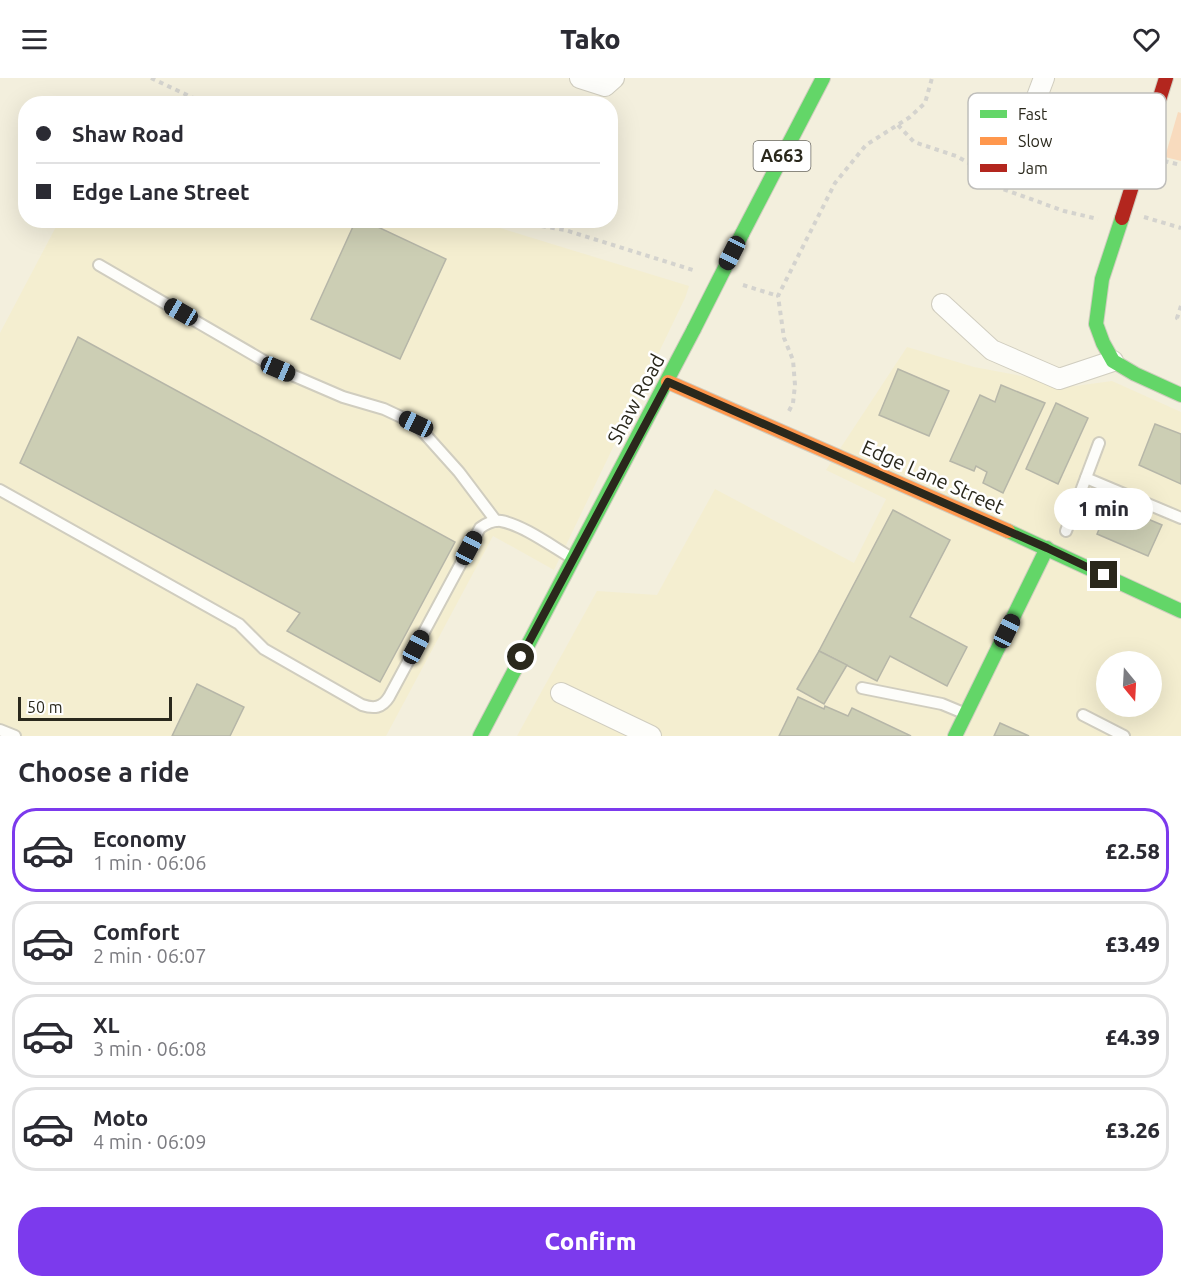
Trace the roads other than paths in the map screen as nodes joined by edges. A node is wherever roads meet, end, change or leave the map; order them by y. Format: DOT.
graph roads {
  1 [pos="580,78"];
  2 [pos="614,78"];
  3 [pos="823,78"];
  4 [pos="1044,78"];
  5 [pos="1166,78"];
  6 [pos="1038,93"];
  7 [pos="1161,93"];
  8 [pos="1130,189"];
  9 [pos="99,265"];
  10 [pos="942,304"];
  11 [pos="1113,361"];
  12 [pos="668,382"];
  13 [pos="1181,395"];
  14 [pos="1099,443"];
  15 [pos="1086,478"];
  16 [pos="0,490"];
  17 [pos="1181,518"];
  18 [pos="496,521"];
  19 [pos="1065,531"];
  20 [pos="1047,548"];
  21 [pos="573,558"];
  22 [pos="1181,611"];
  23 [pos="862,688"];
  24 [pos="561,693"];
  25 [pos="966,714"];
  26 [pos="1083,715"];
  27 [pos="0,730"];
  28 [pos="15,736"];
  29 [pos="480,736"];
  30 [pos="651,736"];
  31 [pos="955,736"];
  32 [pos="1124,736"];
  1 -- 2 [label="street"];
  3 -- 12 [label="street, Shaw Road / A663, bridge"];
  4 -- 6 [label="street"];
  5 -- 7 [label="street"];
  8 -- 11 [label="street"];
  9 -- 18 [label="lane"];
  10 -- 11 [label="street"];
  11 -- 13 [label="street"];
  12 -- 20 [label="street, Edge Lane Street"];
  12 -- 21 [label="street, Shaw Road / A663"];
  14 -- 15 [label="lane"];
  15 -- 17 [label="lane"];
  15 -- 19 [label="lane"];
  16 -- 18 [label="lane"];
  18 -- 21 [label="lane"];
  20 -- 22 [label="street, Edge Lane Street"];
  20 -- 25 [label="street"];
  21 -- 29 [label="street, Shaw Road / A663"];
  23 -- 25 [label="lane"];
  24 -- 30 [label="street"];
  25 -- 31 [label="street"];
  26 -- 32 [label="lane"];
  27 -- 28 [label="lane"];
}
